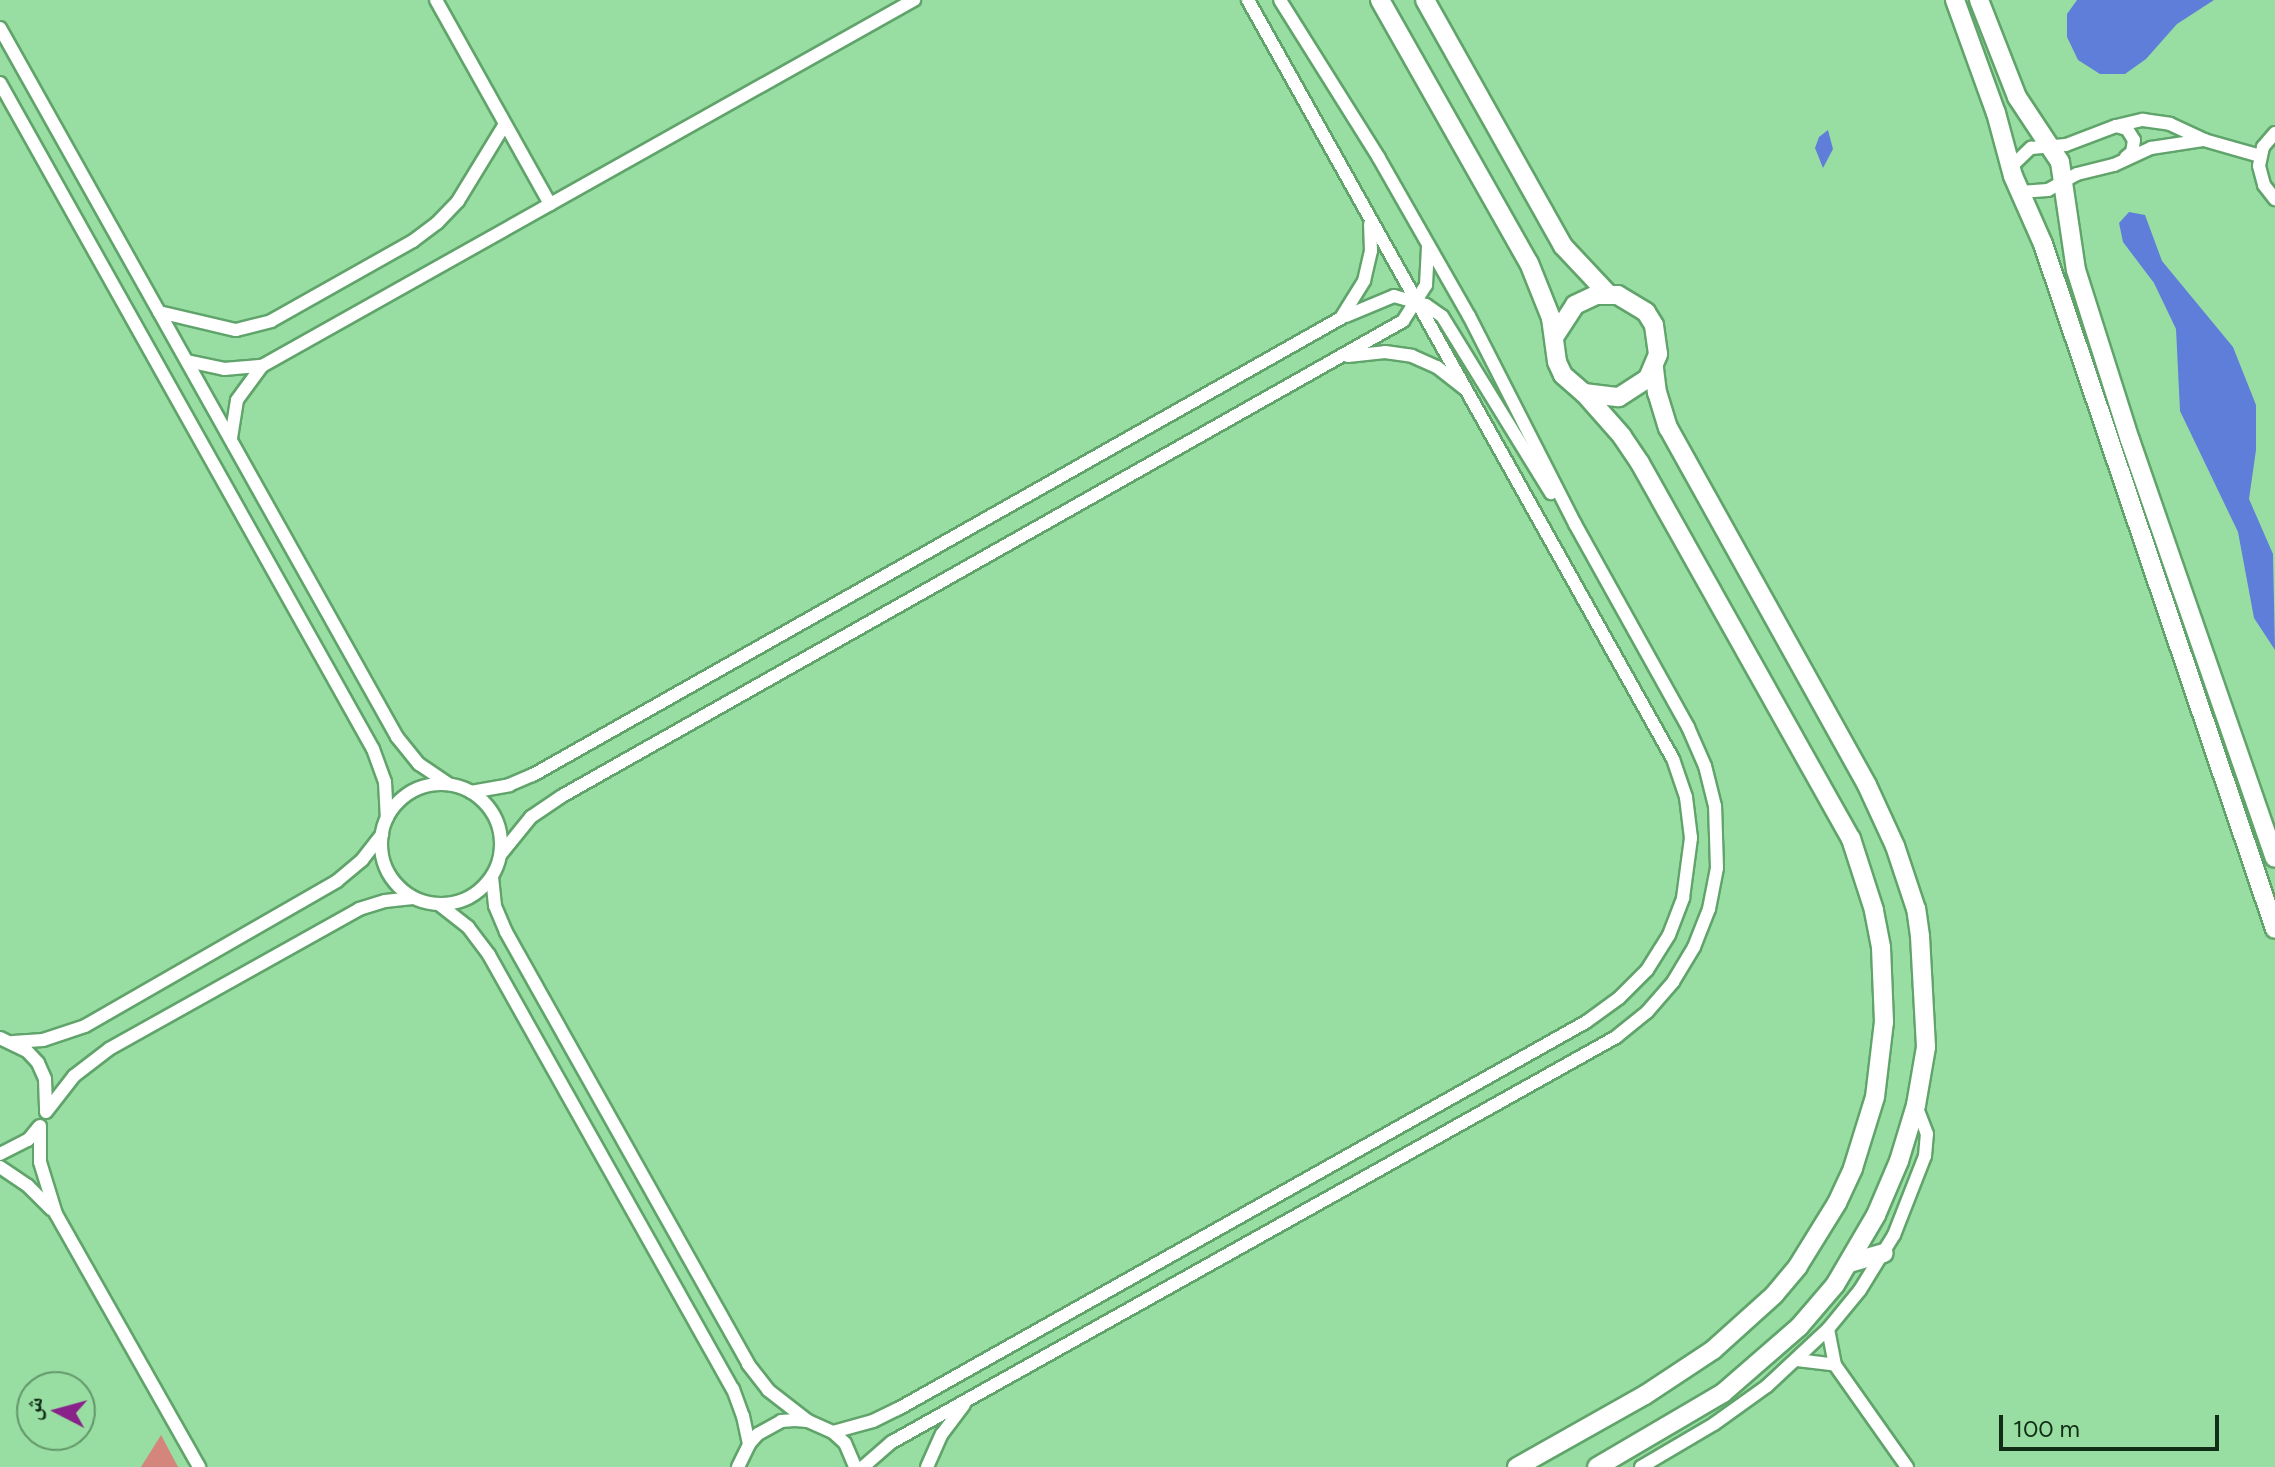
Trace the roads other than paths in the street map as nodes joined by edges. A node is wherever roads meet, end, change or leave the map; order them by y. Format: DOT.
graph roads {
  1 [pos="914,0"];
  2 [pos="1248,0"];
  3 [pos="1280,0"];
  4 [pos="1380,0"];
  5 [pos="1425,0"];
  6 [pos="1955,0"];
  7 [pos="1979,0"];
  8 [pos="438,1"];
  9 [pos="0,28"];
  10 [pos="0,83"];
  11 [pos="505,124"];
  12 [pos="2116,126"];
  13 [pos="2275,133"];
  14 [pos="2204,140"];
  15 [pos="2050,147"];
  16 [pos="2260,156"];
  17 [pos="2128,157"];
  18 [pos="2011,167"];
  19 [pos="2064,180"];
  20 [pos="2020,192"];
  21 [pos="2275,199"];
  22 [pos="550,204"];
  23 [pos="1369,217"];
  24 [pos="1428,243"];
  25 [pos="1608,294"];
  26 [pos="1418,302"];
  27 [pos="159,312"];
  28 [pos="1341,318"];
  29 [pos="1556,334"];
  30 [pos="1345,357"];
  31 [pos="187,361"];
  32 [pos="262,366"];
  33 [pos="1654,368"];
  34 [pos="1470,392"];
  35 [pos="1584,393"];
  36 [pos="231,442"];
  37 [pos="1575,524"];
  38 [pos="449,784"];
  39 [pos="471,792"];
  40 [pos="387,818"];
  41 [pos="382,834"];
  42 [pos="501,854"];
  43 [pos="2275,858"];
  44 [pos="492,877"];
  45 [pos="413,898"];
  46 [pos="440,905"];
  47 [pos="2275,929"];
  48 [pos="7,1040"];
  49 [pos="1916,1105"];
  50 [pos="46,1112"];
  51 [pos="40,1126"];
  52 [pos="0,1154"];
  53 [pos="0,1167"];
  54 [pos="56,1214"];
  55 [pos="1884,1253"];
  56 [pos="1849,1263"];
  57 [pos="1828,1329"];
  58 [pos="1797,1360"];
  59 [pos="1835,1365"];
  60 [pos="967,1400"];
  61 [pos="808,1421"];
  62 [pos="833,1432"];
  63 [pos="749,1444"];
  64 [pos="199,1467"];
  65 [pos="738,1467"];
  66 [pos="855,1467"];
  67 [pos="863,1467"];
  68 [pos="927,1467"];
  69 [pos="1517,1467"];
  70 [pos="1597,1467"];
  71 [pos="1641,1467"];
  72 [pos="1907,1467"];
  1 -- 22 [label="street"];
  2 -- 23 [label="street"];
  3 -- 24 [label="street"];
  4 -- 29 [label="street"];
  5 -- 25 [label="street"];
  6 -- 18 [label="street"];
  7 -- 15 [label="street"];
  8 -- 11 [label="street"];
  9 -- 27 [label="street"];
  10 -- 40 [label="street"];
  11 -- 22 [label="street"];
  11 -- 27 [label="street"];
  12 -- 14 [label="street"];
  12 -- 15 [label="street"];
  12 -- 17 [label="street"];
  13 -- 16 [label="street"];
  14 -- 16 [label="street"];
  14 -- 17 [label="street"];
  15 -- 18 [label="street"];
  15 -- 19 [label="street"];
  16 -- 21 [label="street"];
  17 -- 19 [label="street"];
  18 -- 20 [label="street"];
  19 -- 20 [label="street"];
  19 -- 43 [label="street"];
  20 -- 47 [label="street"];
  22 -- 32 [label="street"];
  23 -- 26 [label="street"];
  23 -- 28 [label="street"];
  24 -- 26 [label="street"];
  24 -- 37 [label="street"];
  25 -- 29 [label="street"];
  25 -- 33 [label="street"];
  26 -- 28 [label="street"];
  26 -- 30 [label="street"];
  26 -- 34 [label="street"];
  26 -- 37 [label="street"];
  27 -- 31 [label="street"];
  28 -- 39 [label="street"];
  29 -- 35 [label="street"];
  30 -- 34 [label="street"];
  30 -- 42 [label="street"];
  31 -- 32 [label="street"];
  31 -- 36 [label="street"];
  32 -- 36 [label="street"];
  33 -- 35 [label="street"];
  33 -- 49 [label="street"];
  34 -- 62 [label="street"];
  35 -- 69 [label="street"];
  36 -- 38 [label="street"];
  37 -- 60 [label="street"];
  38 -- 39 [label="street"];
  38 -- 40 [label="street"];
  39 -- 42 [label="street"];
  40 -- 41 [label="street"];
  41 -- 45 [label="street"];
  41 -- 48 [label="street"];
  42 -- 44 [label="street"];
  44 -- 46 [label="street"];
  44 -- 61 [label="street"];
  45 -- 46 [label="street"];
  45 -- 50 [label="street"];
  46 -- 63 [label="street"];
  48 -- 50 [label="street"];
  49 -- 55 [label="street"];
  49 -- 56 [label="street"];
  50 -- 51 [label="street"];
  51 -- 52 [label="street"];
  51 -- 54 [label="street"];
  53 -- 54 [label="street"];
  54 -- 64 [label="street"];
  55 -- 56 [label="street"];
  55 -- 57 [label="street"];
  56 -- 70 [label="street"];
  57 -- 58 [label="street"];
  57 -- 59 [label="street"];
  58 -- 59 [label="street"];
  58 -- 71 [label="street"];
  59 -- 72 [label="street"];
  60 -- 67 [label="street"];
  60 -- 68 [label="street"];
  61 -- 62 [label="street"];
  61 -- 63 [label="street"];
  62 -- 66 [label="street"];
  63 -- 65 [label="street"];
}
